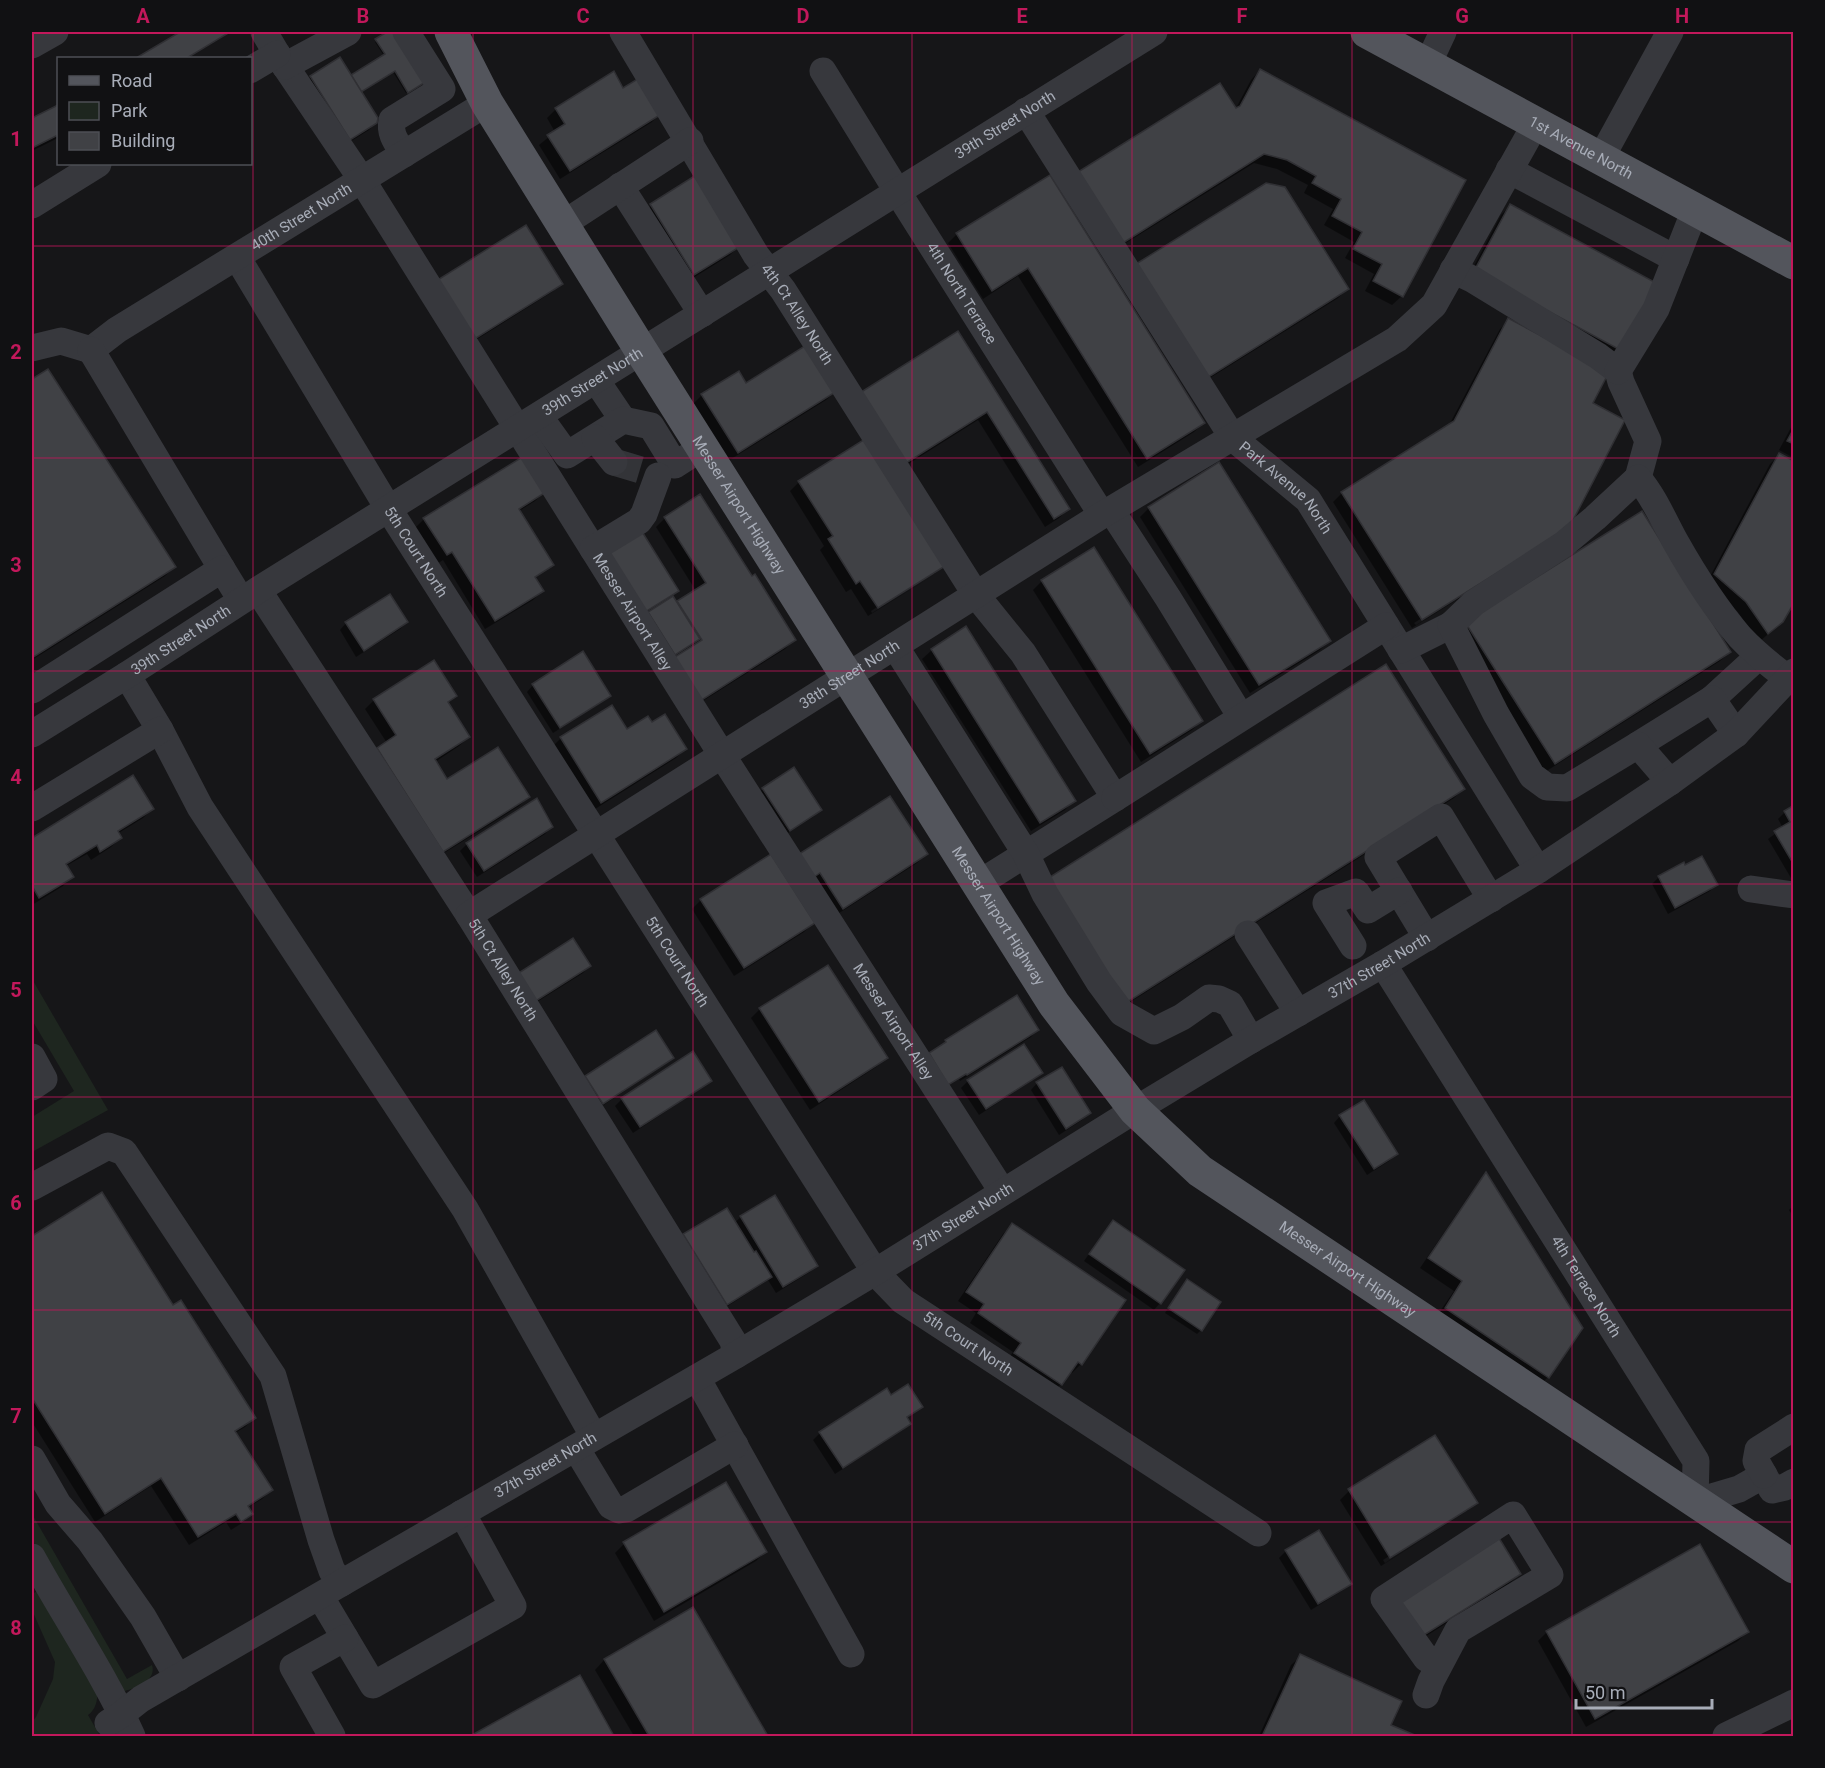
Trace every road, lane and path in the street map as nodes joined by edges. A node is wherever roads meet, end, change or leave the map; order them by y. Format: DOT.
graph roads {
  1 [pos="55,32"];
  2 [pos="348,32"];
  3 [pos="406,32"];
  4 [pos="623,32"];
  5 [pos="1155,32"];
  6 [pos="1367,32"];
  7 [pos="1443,32"];
  8 [pos="1670,32"];
  9 [pos="455,40"];
  10 [pos="1120,40"];
  11 [pos="32,45"];
  12 [pos="276,50"];
  13 [pos="1428,64"];
  14 [pos="252,68"];
  15 [pos="429,68"];
  16 [pos="823,71"];
  17 [pos="487,103"];
  18 [pos="1026,111"];
  19 [pos="1536,123"];
  20 [pos="690,141"];
  21 [pos="404,154"];
  22 [pos="1601,158"];
  23 [pos="96,165"];
  24 [pos="1509,170"];
  25 [pos="362,180"];
  26 [pos="620,186"];
  27 [pos="897,191"];
  28 [pos="32,205"];
  29 [pos="1695,210"];
  30 [pos="563,224"];
  31 [pos="237,257"];
  32 [pos="1676,259"];
  33 [pos="1794,263"];
  34 [pos="1453,270"];
  35 [pos="769,272"];
  36 [pos="702,314"];
  37 [pos="32,348"];
  38 [pos="92,350"];
  39 [pos="642,351"];
  40 [pos="1618,371"];
  41 [pos="596,380"];
  42 [pos="528,423"];
  43 [pos="1233,438"];
  44 [pos="612,441"];
  45 [pos="703,447"];
  46 [pos="656,467"];
  47 [pos="1638,477"];
  48 [pos="388,508"];
  49 [pos="1107,512"];
  50 [pos="593,549"];
  51 [pos="222,569"];
  52 [pos="250,595"];
  53 [pos="976,595"];
  54 [pos="1451,625"];
  55 [pos="1386,626"];
  56 [pos="895,645"];
  57 [pos="99,647"];
  58 [pos="1401,650"];
  59 [pos="1759,656"];
  60 [pos="848,676"];
  61 [pos="1791,676"];
  62 [pos="123,677"];
  63 [pos="32,690"];
  64 [pos="1712,699"];
  65 [pos="1241,717"];
  66 [pos="35,722"];
  67 [pos="160,730"];
  68 [pos="1736,734"];
  69 [pos="1638,745"];
  70 [pos="722,755"];
  71 [pos="1670,782"];
  72 [pos="1115,798"];
  73 [pos="32,808"];
  74 [pos="595,835"];
  75 [pos="1026,854"];
  76 [pos="1538,870"];
  77 [pos="978,884"];
  78 [pos="1751,889"];
  79 [pos="1399,891"];
  80 [pos="1794,895"];
  81 [pos="1491,899"];
  82 [pos="469,915"];
  83 [pos="1248,934"];
  84 [pos="1427,938"];
  85 [pos="1353,946"];
  86 [pos="1383,964"];
  87 [pos="1298,1013"];
  88 [pos="1251,1040"];
  89 [pos="32,1057"];
  90 [pos="32,1087"];
  91 [pos="1135,1110"];
  92 [pos="32,1187"];
  93 [pos="1002,1191"];
  94 [pos="875,1272"];
  95 [pos="736,1355"];
  96 [pos="697,1378"];
  97 [pos="1794,1427"];
  98 [pos="585,1442"];
  99 [pos="735,1445"];
  100 [pos="32,1459"];
  101 [pos="1764,1475"];
  102 [pos="1794,1482"];
  103 [pos="1695,1502"];
  104 [pos="462,1513"];
  105 [pos="1258,1533"];
  106 [pos="32,1557"];
  107 [pos="1794,1567"];
  108 [pos="331,1589"];
  109 [pos="345,1638"];
  110 [pos="851,1654"];
  111 [pos="1438,1665"];
  112 [pos="178,1678"];
  113 [pos="1426,1695"];
  114 [pos="1794,1703"];
  115 [pos="121,1725"];
  116 [pos="332,1737"];
  117 [pos="1726,1737"];
  1 -- 11 [label="street"];
  2 -- 12 [label="street"];
  3 -- 15 [label="street"];
  4 -- 20 [label="street, 4th Ct Alley North"];
  5 -- 10 [label="street, 39th Street North"];
  6 -- 13 [label="main road, 1st Avenue North"];
  7 -- 13 [label="street"];
  8 -- 22 [label="street"];
  9 -- 15 [label="street"];
  9 -- 17 [label="main road, Messer Airport Highway"];
  10 -- 18 [label="street, 39th Street North"];
  12 -- 14 [label="street"];
  12 -- 25 [label="street, Messer Airport Alley"];
  13 -- 19 [label="main road, 1st Avenue North"];
  15 -- 21 [label="street"];
  16 -- 27 [label="street, 4th North Terrace"];
  17 -- 21 [label="street, 40th Street North"];
  17 -- 30 [label="main road, Messer Airport Highway"];
  18 -- 27 [label="street, 39th Street North"];
  18 -- 43 [label="street, Park Avenue North"];
  19 -- 22 [label="main road, 1st Avenue North"];
  19 -- 24 [label="street, 38th Street North"];
  20 -- 26 [label="street"];
  20 -- 35 [label="street, 4th Ct Alley North"];
  21 -- 25 [label="street, 40th Street North"];
  22 -- 29 [label="main road, 1st Avenue North"];
  23 -- 28 [label="street"];
  24 -- 32 [label="street"];
  24 -- 34 [label="street, 38th Street North"];
  25 -- 31 [label="street, 40th Street North"];
  25 -- 42 [label="street, Messer Airport Alley"];
  26 -- 30 [label="street"];
  26 -- 36 [label="street"];
  27 -- 35 [label="street, 39th Street North"];
  27 -- 49 [label="street, 4th North Terrace"];
  29 -- 32 [label="street"];
  29 -- 33 [label="main road, 1st Avenue North"];
  30 -- 39 [label="main road, Messer Airport Highway"];
  31 -- 38 [label="street, 40th Street North"];
  31 -- 48 [label="street, 5th Court North"];
  32 -- 40 [label="street"];
  34 -- 40 [label="street"];
  34 -- 43 [label="street, 38th Street North"];
  35 -- 36 [label="street, 39th Street North"];
  35 -- 53 [label="street, 4th Ct Alley North"];
  36 -- 39 [label="street, 39th Street North"];
  37 -- 38 [label="street"];
  38 -- 51 [label="street, 5th Ct Alley North"];
  39 -- 41 [label="street, 39th Street North"];
  39 -- 45 [label="main road, Messer Airport Highway"];
  40 -- 47 [label="street"];
  41 -- 42 [label="street, 39th Street North"];
  41 -- 44 [label="street"];
  42 -- 44 [label="street"];
  42 -- 48 [label="street, 39th Street North"];
  42 -- 50 [label="street, Messer Airport Alley"];
  43 -- 49 [label="street, 38th Street North"];
  43 -- 55 [label="street, Park Avenue North"];
  44 -- 46 [label="street"];
  45 -- 46 [label="street"];
  45 -- 60 [label="main road, Messer Airport Highway"];
  46 -- 50 [label="street"];
  47 -- 54 [label="street"];
  47 -- 59 [label="street"];
  48 -- 52 [label="street, 39th Street North"];
  48 -- 74 [label="street, 5th Court North"];
  49 -- 53 [label="street, 38th Street North"];
  49 -- 65 [label="street, 4th North Terrace"];
  50 -- 70 [label="street, Messer Airport Alley"];
  51 -- 52 [label="street, 5th Ct Alley North"];
  51 -- 57 [label="street"];
  52 -- 62 [label="street, 39th Street North"];
  52 -- 82 [label="street, 5th Ct Alley North"];
  53 -- 56 [label="street, 38th Street North"];
  53 -- 72 [label="street, 4th Ct Alley North"];
  54 -- 58 [label="street"];
  54 -- 69 [label="street"];
  55 -- 58 [label="street, Park Avenue North"];
  55 -- 65 [label="street"];
  56 -- 60 [label="street, 38th Street North"];
  56 -- 75 [label="street"];
  57 -- 62 [label="street"];
  57 -- 63 [label="street"];
  58 -- 76 [label="street, Park Avenue North"];
  59 -- 61 [label="street"];
  59 -- 64 [label="street"];
  60 -- 70 [label="street, 38th Street North"];
  60 -- 77 [label="main road, Messer Airport Highway"];
  61 -- 68 [label="street, 37th Street North"];
  62 -- 66 [label="street, 39th Street North"];
  62 -- 67 [label="street"];
  64 -- 68 [label="street"];
  64 -- 69 [label="street"];
  65 -- 72 [label="street"];
  67 -- 73 [label="street"];
  67 -- 98 [label="street"];
  68 -- 71 [label="street, 37th Street North"];
  69 -- 71 [label="street"];
  70 -- 74 [label="street, 38th Street North"];
  70 -- 93 [label="street, Messer Airport Alley"];
  71 -- 76 [label="street, 37th Street North"];
  72 -- 75 [label="street"];
  74 -- 82 [label="street, 38th Street North"];
  74 -- 94 [label="street, 5th Court North"];
  75 -- 77 [label="street"];
  75 -- 88 [label="street"];
  76 -- 81 [label="street, 37th Street North"];
  77 -- 91 [label="main road, Messer Airport Highway"];
  78 -- 80 [label="street"];
  79 -- 81 [label="street"];
  79 -- 84 [label="street"];
  79 -- 85 [label="street"];
  81 -- 84 [label="street, 37th Street North"];
  82 -- 95 [label="street, 5th Ct Alley North"];
  83 -- 87 [label="street"];
  84 -- 86 [label="street, 37th Street North"];
  86 -- 87 [label="street, 37th Street North"];
  86 -- 103 [label="street, 4th Terrace North"];
  87 -- 88 [label="street, 37th Street North"];
  88 -- 91 [label="street, 37th Street North"];
  89 -- 90 [label="street"];
  91 -- 93 [label="street, 37th Street North"];
  91 -- 103 [label="main road, Messer Airport Highway"];
  92 -- 108 [label="street"];
  93 -- 94 [label="street, 37th Street North"];
  94 -- 95 [label="street, 37th Street North"];
  94 -- 105 [label="street, 5th Court North"];
  95 -- 96 [label="street, 37th Street North"];
  96 -- 98 [label="street, 37th Street North"];
  96 -- 99 [label="street"];
  97 -- 101 [label="street"];
  98 -- 99 [label="street"];
  98 -- 104 [label="street, 37th Street North"];
  99 -- 110 [label="street"];
  100 -- 112 [label="street"];
  101 -- 102 [label="street"];
  101 -- 103 [label="street"];
  103 -- 107 [label="main road, Messer Airport Highway"];
  104 -- 108 [label="street, 37th Street North"];
  104 -- 109 [label="street"];
  106 -- 115 [label="street"];
  108 -- 109 [label="street"];
  108 -- 112 [label="street, 37th Street North"];
  109 -- 116 [label="street"];
  111 -- 111 [label="street"];
  111 -- 113 [label="street"];
  112 -- 115 [label="street, 37th Street North"];
  114 -- 117 [label="street"];
}
